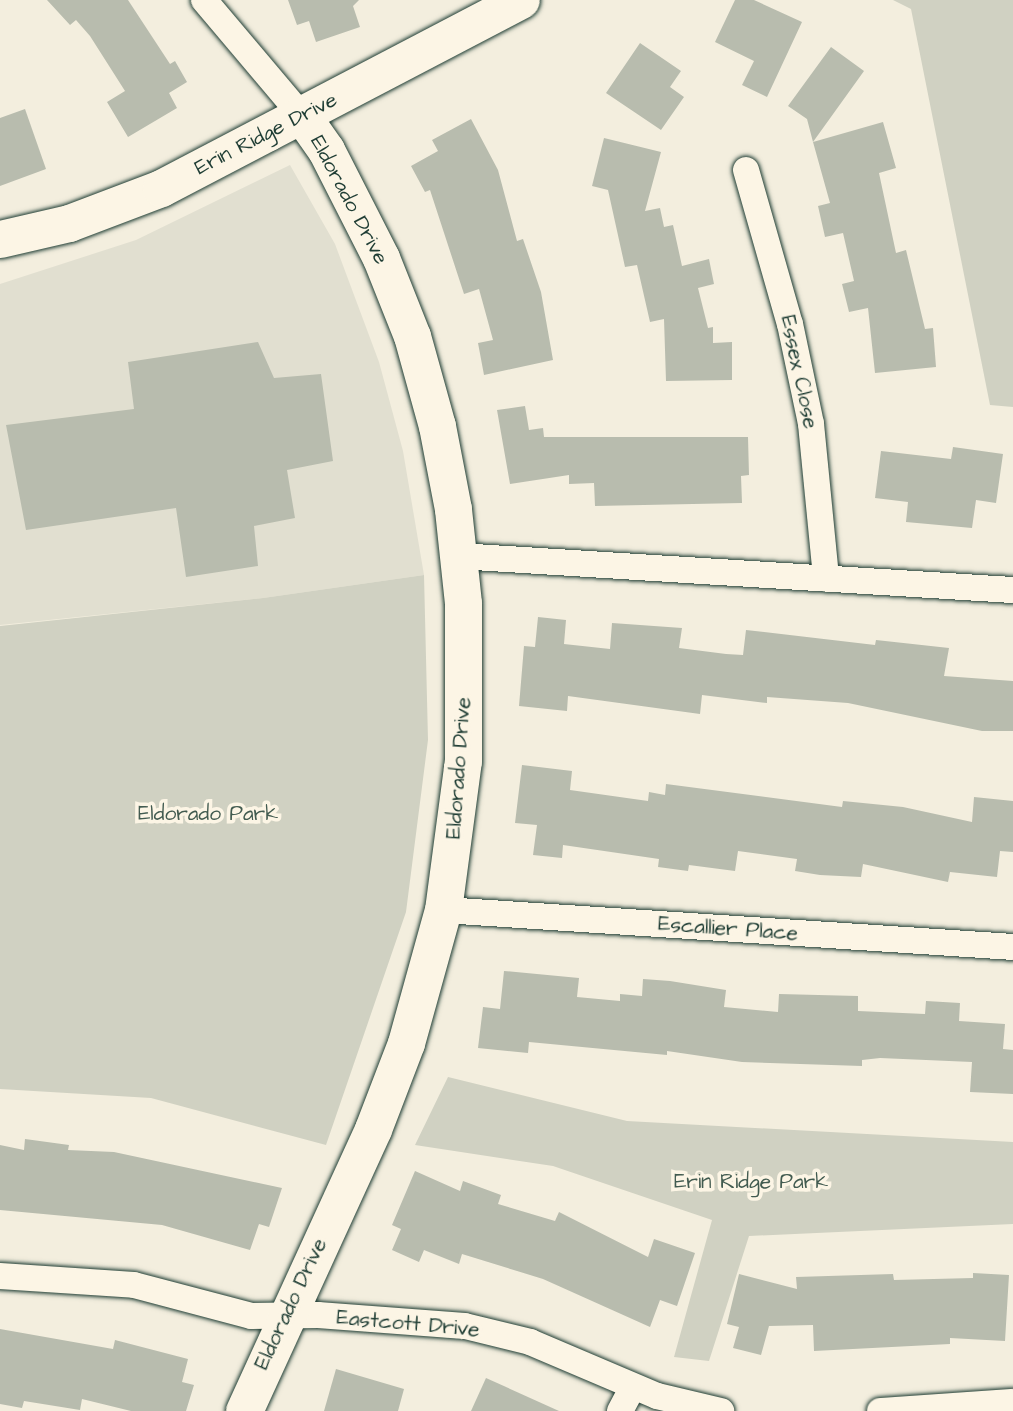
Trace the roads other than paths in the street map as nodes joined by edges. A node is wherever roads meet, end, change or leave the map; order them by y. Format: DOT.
graph roads {
  1 [pos="204,0"];
  2 [pos="521,0"];
  3 [pos="302,116"];
  4 [pos="746,170"];
  5 [pos="0,239"];
  6 [pos="458,555"];
  7 [pos="826,578"];
  8 [pos="1013,590"];
  9 [pos="443,911"];
  10 [pos="1013,947"];
  11 [pos="0,1276"];
  12 [pos="284,1316"];
  13 [pos="626,1399"];
  14 [pos="1006,1405"];
  15 [pos="244,1411"];
  16 [pos="722,1411"];
  17 [pos="880,1411"];
  1 -- 3 [label="street"];
  2 -- 3 [label="street, Erin Ridge Drive"];
  3 -- 5 [label="street, Erin Ridge Drive"];
  3 -- 6 [label="street, Eldorado Drive"];
  4 -- 7 [label="street, Essex Close"];
  6 -- 7 [label="street"];
  6 -- 9 [label="street, Eldorado Drive"];
  7 -- 8 [label="street"];
  9 -- 10 [label="street, Escallier Place"];
  9 -- 12 [label="street, Eldorado Drive"];
  11 -- 12 [label="street, Eastcott Drive"];
  12 -- 13 [label="street, Eastcott Drive"];
  12 -- 15 [label="street, Eldorado Drive"];
  13 -- 16 [label="street, Eastcott Drive"];
  14 -- 17 [label="street"];
}
